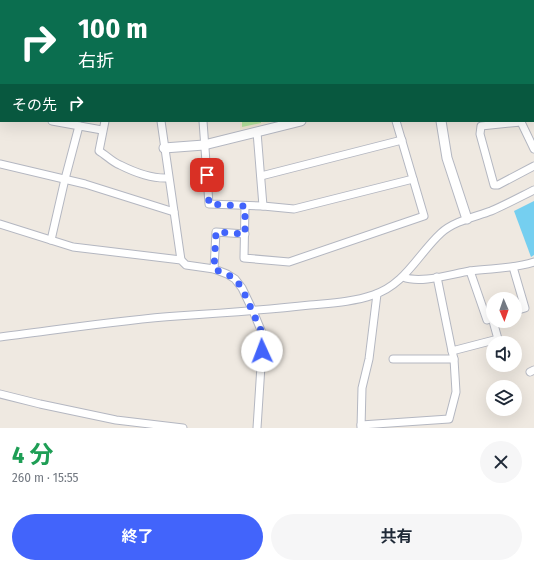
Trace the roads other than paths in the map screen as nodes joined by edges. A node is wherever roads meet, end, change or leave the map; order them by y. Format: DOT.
graph roads {
  1 [pos="57,122"];
  2 [pos="105,122"];
  3 [pos="161,122"];
  4 [pos="202,122"];
  5 [pos="297,122"];
  6 [pos="396,122"];
  7 [pos="441,122"];
  8 [pos="521,122"];
  9 [pos="79,126"];
  10 [pos="102,130"];
  11 [pos="257,132"];
  12 [pos="402,140"];
  13 [pos="204,145"];
  14 [pos="164,148"];
  15 [pos="534,149"];
  16 [pos="0,164"];
  17 [pos="534,166"];
  18 [pos="261,176"];
  19 [pos="168,178"];
  20 [pos="65,179"];
  21 [pos="413,179"];
  22 [pos="534,190"];
  23 [pos="245,206"];
  24 [pos="263,206"];
  25 [pos="174,212"];
  26 [pos="467,219"];
  27 [pos="0,224"];
  28 [pos="245,234"];
  29 [pos="51,240"];
  30 [pos="181,260"];
  31 [pos="534,264"];
  32 [pos="513,268"];
  33 [pos="214,269"];
  34 [pos="470,271"];
  35 [pos="403,277"];
  36 [pos="437,277"];
  37 [pos="520,292"];
  38 [pos="377,294"];
  39 [pos="253,311"];
  40 [pos="486,317"];
  41 [pos="495,328"];
  42 [pos="0,337"];
  43 [pos="452,351"];
  44 [pos="394,359"];
  45 [pos="454,359"];
  46 [pos="0,394"];
  47 [pos="361,426"];
  48 [pos="183,428"];
  49 [pos="257,428"];
  1 -- 9 [label="street"];
  2 -- 10 [label="street"];
  3 -- 14 [label="street"];
  4 -- 13 [label="street"];
  5 -- 11 [label="street"];
  6 -- 12 [label="street"];
  7 -- 26 [label="street"];
  8 -- 15 [label="street"];
  8 -- 17 [label="street"];
  9 -- 10 [label="street"];
  9 -- 20 [label="street"];
  10 -- 19 [label="street"];
  11 -- 13 [label="street"];
  11 -- 18 [label="street"];
  12 -- 18 [label="street"];
  12 -- 21 [label="street"];
  13 -- 14 [label="street"];
  13 -- 23 [label="street"];
  14 -- 19 [label="street"];
  16 -- 20 [label="street"];
  18 -- 24 [label="street"];
  19 -- 25 [label="street"];
  20 -- 25 [label="street"];
  20 -- 29 [label="street"];
  21 -- 24 [label="street"];
  21 -- 28 [label="street"];
  22 -- 26 [label="street"];
  23 -- 24 [label="street"];
  23 -- 28 [label="street"];
  25 -- 30 [label="street"];
  26 -- 35 [label="street"];
  27 -- 29 [label="street"];
  28 -- 33 [label="street"];
  29 -- 30 [label="street"];
  30 -- 33 [label="street"];
  31 -- 32 [label="street"];
  32 -- 34 [label="street"];
  32 -- 37 [label="street"];
  33 -- 39 [label="street"];
  34 -- 36 [label="street"];
  34 -- 40 [label="street"];
  35 -- 36 [label="street"];
  35 -- 38 [label="street"];
  36 -- 43 [label="street"];
  38 -- 39 [label="street"];
  38 -- 47 [label="street"];
  39 -- 42 [label="street"];
  39 -- 49 [label="street"];
  41 -- 43 [label="street"];
  43 -- 45 [label="street"];
  44 -- 45 [label="street"];
  45 -- 47 [label="street"];
  46 -- 48 [label="street"];
}
